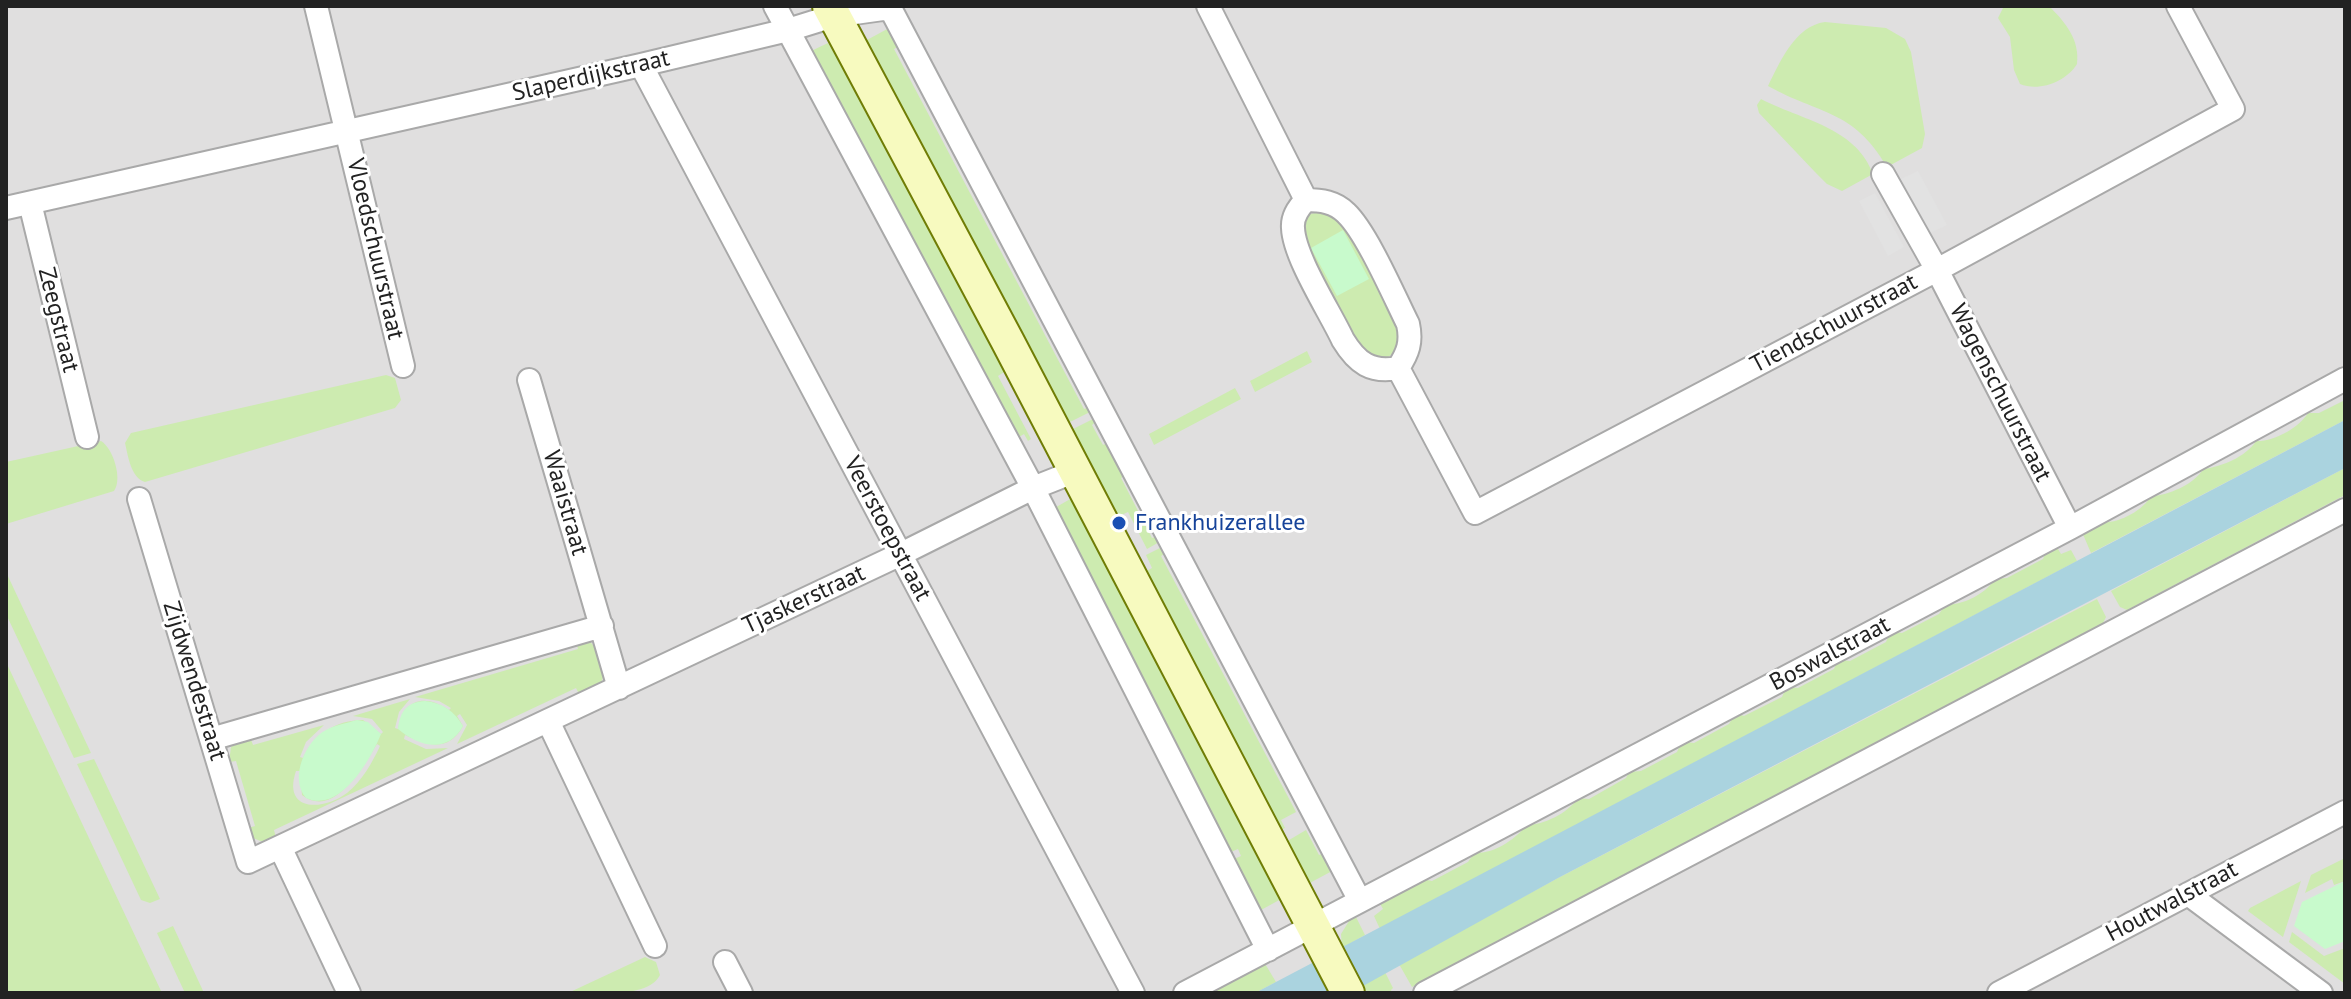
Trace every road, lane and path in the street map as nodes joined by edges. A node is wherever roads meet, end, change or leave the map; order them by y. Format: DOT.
graph roads {
  1 [pos="316,6"];
  2 [pos="775,6"];
  3 [pos="1208,6"];
  4 [pos="2178,6"];
  5 [pos="890,7"];
  6 [pos="831,11"];
  7 [pos="788,30"];
  8 [pos="641,65"];
  9 [pos="347,131"];
  10 [pos="1883,174"];
  11 [pos="1306,200"];
  12 [pos="30,203"];
  13 [pos="6,208"];
  14 [pos="1937,270"];
  15 [pos="403,366"];
  16 [pos="1398,368"];
  17 [pos="2345,379"];
  18 [pos="529,380"];
  19 [pos="87,437"];
  20 [pos="1076,471"];
  21 [pos="1033,488"];
  22 [pos="139,499"];
  23 [pos="2345,510"];
  24 [pos="2070,528"];
  25 [pos="901,554"];
  26 [pos="602,626"];
  27 [pos="619,688"];
  28 [pos="548,721"];
  29 [pos="211,739"];
  30 [pos="2345,812"];
  31 [pos="280,847"];
  32 [pos="248,862"];
  33 [pos="2188,894"];
  34 [pos="1360,901"];
  35 [pos="1318,937"];
  36 [pos="655,946"];
  37 [pos="1268,950"];
  38 [pos="725,962"];
  39 [pos="349,993"];
  40 [pos="741,993"];
  41 [pos="1133,993"];
  42 [pos="1185,993"];
  43 [pos="1348,993"];
  44 [pos="1425,993"];
  45 [pos="1999,993"];
  46 [pos="2321,993"];
  1 -- 9 [label="street"];
  2 -- 7 [label="street"];
  3 -- 11 [label="street"];
  4 -- 14 [label="street, Tiendschuurstraat"];
  5 -- 6 [label="street"];
  5 -- 34 [label="street"];
  6 -- 7 [label="street, Slaperdijkstraat"];
  6 -- 20 [label="main road"];
  7 -- 8 [label="street, Slaperdijkstraat"];
  7 -- 21 [label="street"];
  8 -- 9 [label="street, Slaperdijkstraat"];
  8 -- 25 [label="street, Veerstoepstraat"];
  9 -- 12 [label="street, Slaperdijkstraat"];
  9 -- 15 [label="street, Vloedschuurstraat"];
  10 -- 14 [label="street, Wagenschuurstraat"];
  11 -- 16 [label="street"];
  11 -- 16 [label="street"];
  12 -- 13 [label="street, Slaperdijkstraat"];
  12 -- 19 [label="street, Zeegstraat"];
  14 -- 16 [label="street, Tiendschuurstraat"];
  14 -- 24 [label="street, Wagenschuurstraat"];
  17 -- 24 [label="street, Boswalstraat"];
  18 -- 26 [label="street, Waaistraat"];
  20 -- 21 [label="street, Tjaskerstraat"];
  20 -- 35 [label="main road"];
  21 -- 25 [label="street, Tjaskerstraat"];
  21 -- 37 [label="street"];
  22 -- 29 [label="street, Zijdwendestraat"];
  23 -- 44 [label="street"];
  24 -- 34 [label="street, Boswalstraat"];
  25 -- 27 [label="street, Tjaskerstraat"];
  25 -- 41 [label="street, Veerstoepstraat"];
  26 -- 27 [label="street"];
  26 -- 29 [label="street"];
  27 -- 28 [label="street, Tjaskerstraat"];
  28 -- 31 [label="street, Tjaskerstraat"];
  28 -- 36 [label="street"];
  29 -- 32 [label="street, Zijdwendestraat"];
  30 -- 33 [label="street, Houtwalstraat"];
  31 -- 32 [label="street, Tjaskerstraat"];
  31 -- 39 [label="street"];
  33 -- 45 [label="street, Houtwalstraat"];
  33 -- 46 [label="street"];
  34 -- 35 [label="street, Boswalstraat"];
  35 -- 37 [label="street, Boswalstraat"];
  35 -- 43 [label="main road"];
  37 -- 42 [label="street, Boswalstraat"];
  38 -- 40 [label="street"];
}
